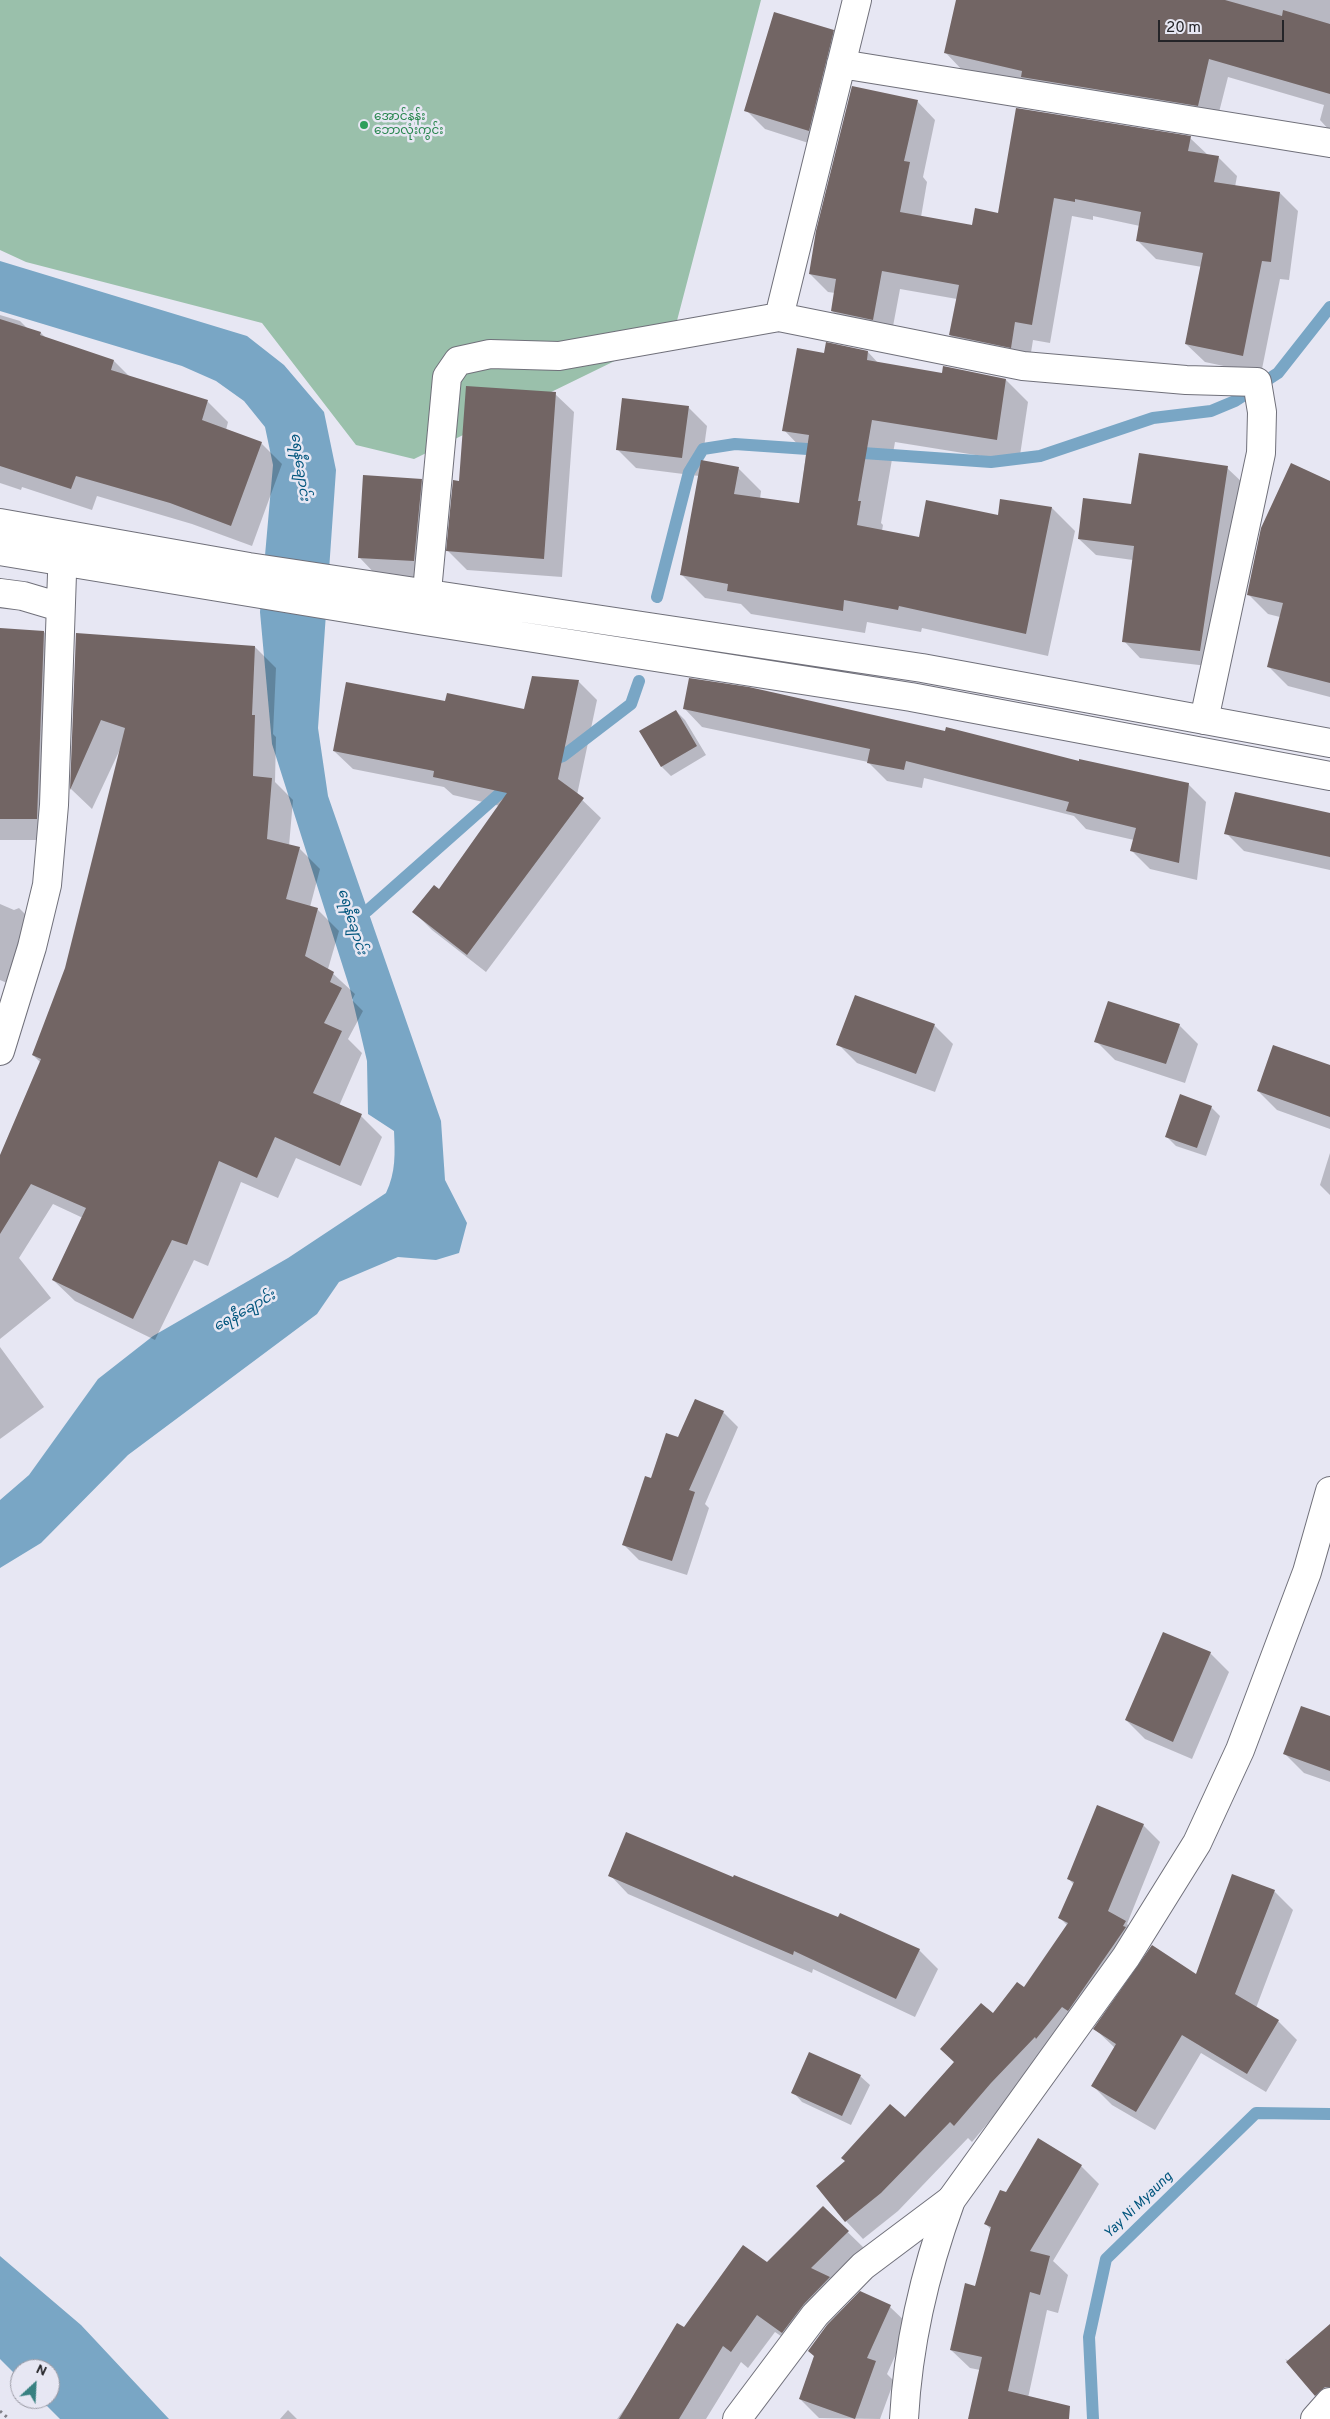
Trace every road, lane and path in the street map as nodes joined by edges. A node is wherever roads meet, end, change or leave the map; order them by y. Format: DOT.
graph roads {
  1 [pos="857,0"];
  2 [pos="841,64"];
  3 [pos="1330,143"];
  4 [pos="779,317"];
  5 [pos="0,523"];
  6 [pos="62,549"];
  7 [pos="0,551"];
  8 [pos="246,579"];
  9 [pos="0,593"];
  10 [pos="60,607"];
  11 [pos="425,608"];
  12 [pos="1204,720"];
  13 [pos="1330,743"];
  14 [pos="1330,776"];
  15 [pos="0,1051"];
  16 [pos="1330,1491"];
  17 [pos="951,2200"];
  18 [pos="1330,2402"];
  19 [pos="0,2412"];
  20 [pos="10,2419"];
  21 [pos="736,2419"];
  22 [pos="904,2419"];
  23 [pos="1316,2419"];
  1 -- 2 [label="street"];
  2 -- 3 [label="street"];
  2 -- 4 [label="street"];
  4 -- 11 [label="street"];
  4 -- 12 [label="street"];
  5 -- 6 [label="street"];
  6 -- 7 [label="street"];
  6 -- 8 [label="street"];
  6 -- 10 [label="street"];
  8 -- 11 [label="street"];
  8 -- 11 [label="street"];
  9 -- 10 [label="street"];
  10 -- 15 [label="street"];
  11 -- 12 [label="street"];
  11 -- 14 [label="street"];
  12 -- 13 [label="street"];
  16 -- 17 [label="street"];
  17 -- 21 [label="street"];
  17 -- 22 [label="street"];
  18 -- 23 [label="street"];
  19 -- 20 [label="path"];
}
